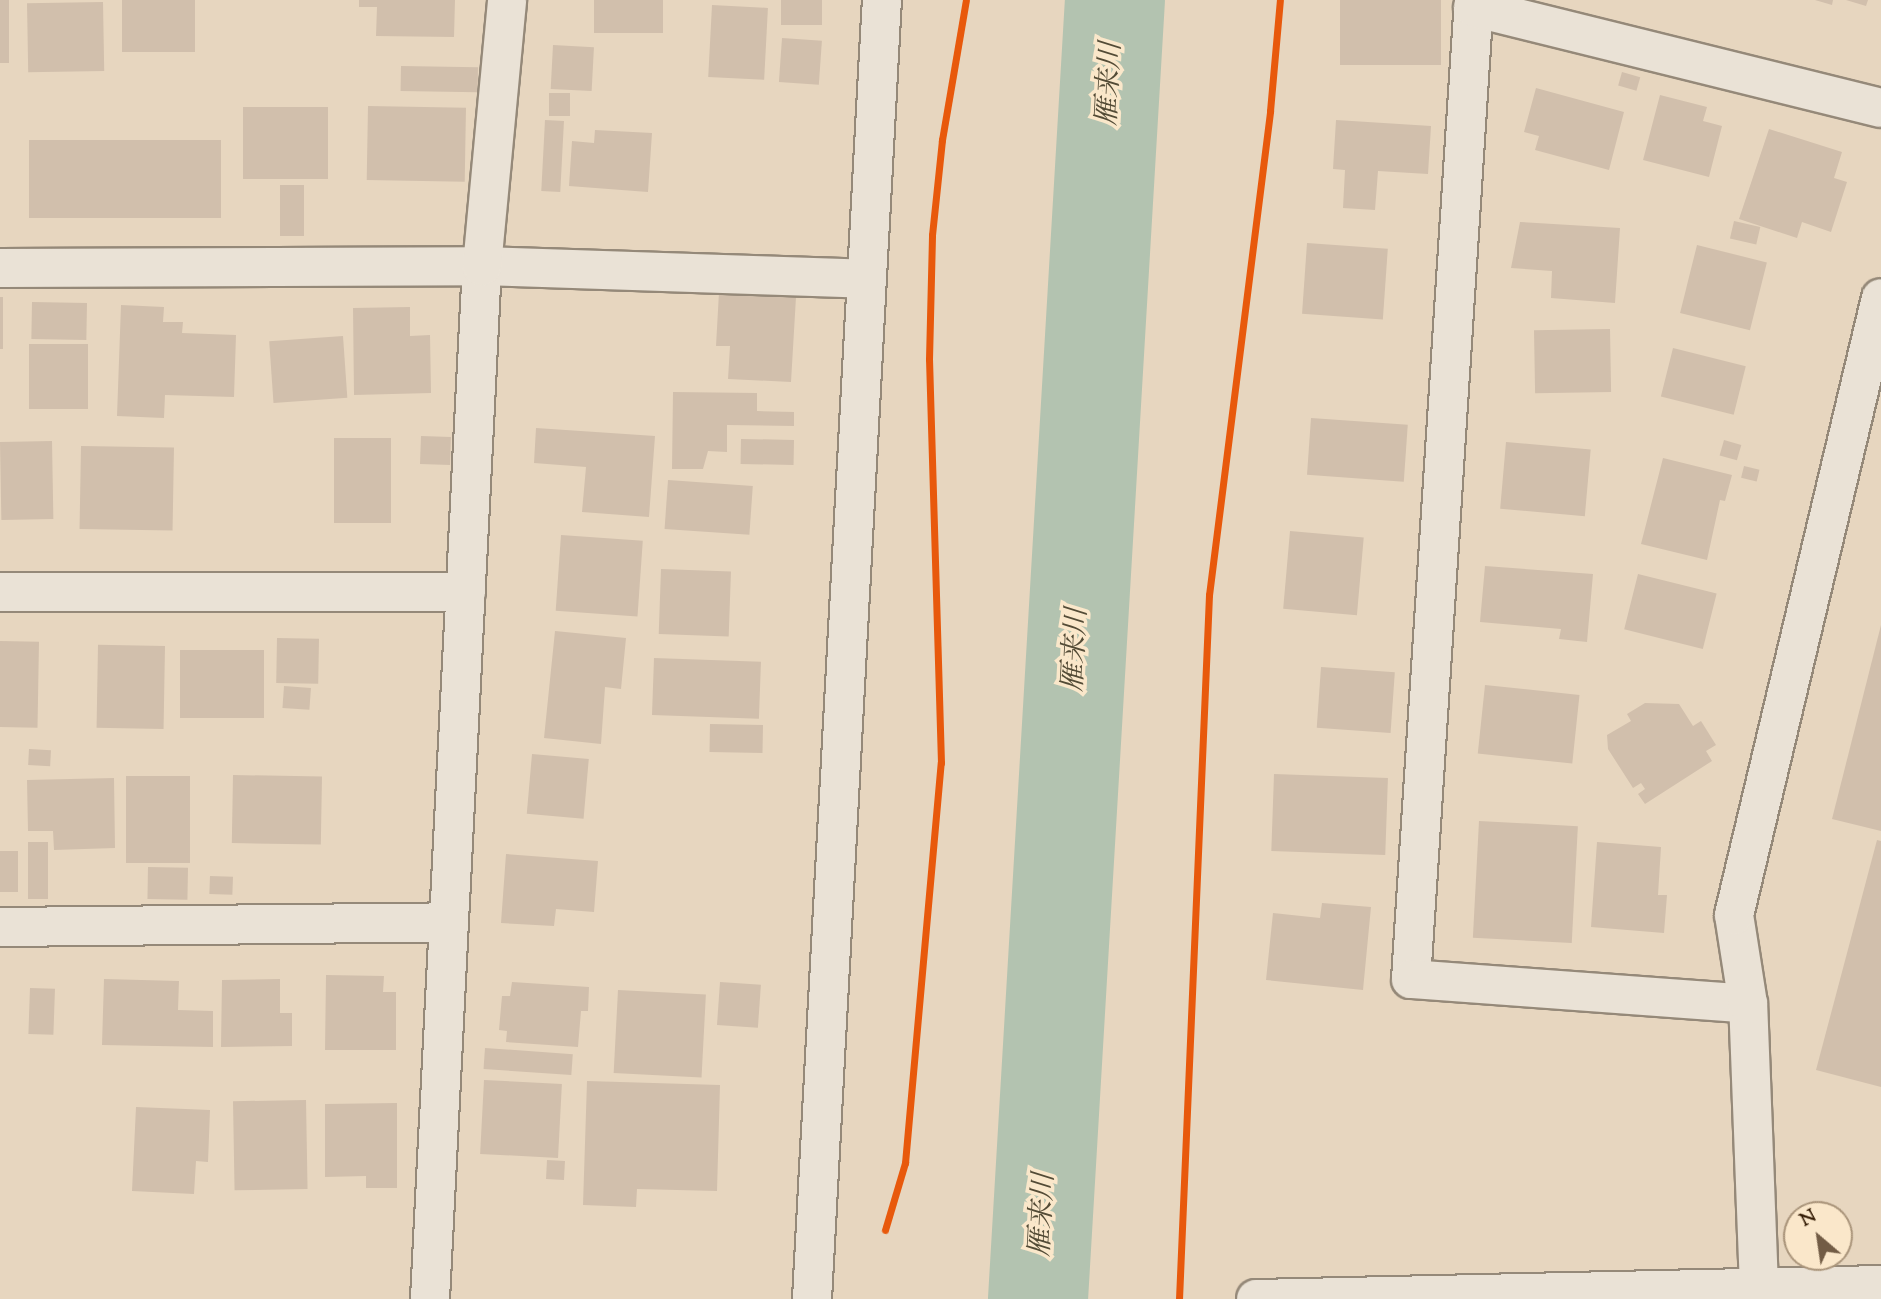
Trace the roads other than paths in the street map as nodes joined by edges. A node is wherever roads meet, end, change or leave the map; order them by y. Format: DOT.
graph roads {
  1 [pos="507,0"];
  2 [pos="882,0"];
  3 [pos="1473,3"];
  4 [pos="1881,108"];
  5 [pos="482,266"];
  6 [pos="0,268"];
  7 [pos="866,279"];
  8 [pos="1881,298"];
  9 [pos="0,592"];
  10 [pos="466,592"];
  11 [pos="449,922"];
  12 [pos="0,927"];
  13 [pos="1748,1004"];
  14 [pos="1881,1285"];
  15 [pos="1759,1287"];
  16 [pos="430,1299"];
  17 [pos="812,1299"];
  18 [pos="1256,1299"];
  1 -- 5 [label="street"];
  2 -- 7 [label="street"];
  3 -- 4 [label="street"];
  3 -- 13 [label="street"];
  5 -- 6 [label="street"];
  5 -- 7 [label="street"];
  5 -- 10 [label="street"];
  7 -- 17 [label="street"];
  8 -- 13 [label="street"];
  9 -- 10 [label="street"];
  10 -- 11 [label="street"];
  11 -- 12 [label="street"];
  11 -- 16 [label="street"];
  13 -- 15 [label="street"];
  14 -- 15 [label="street"];
  15 -- 18 [label="street"];
}
